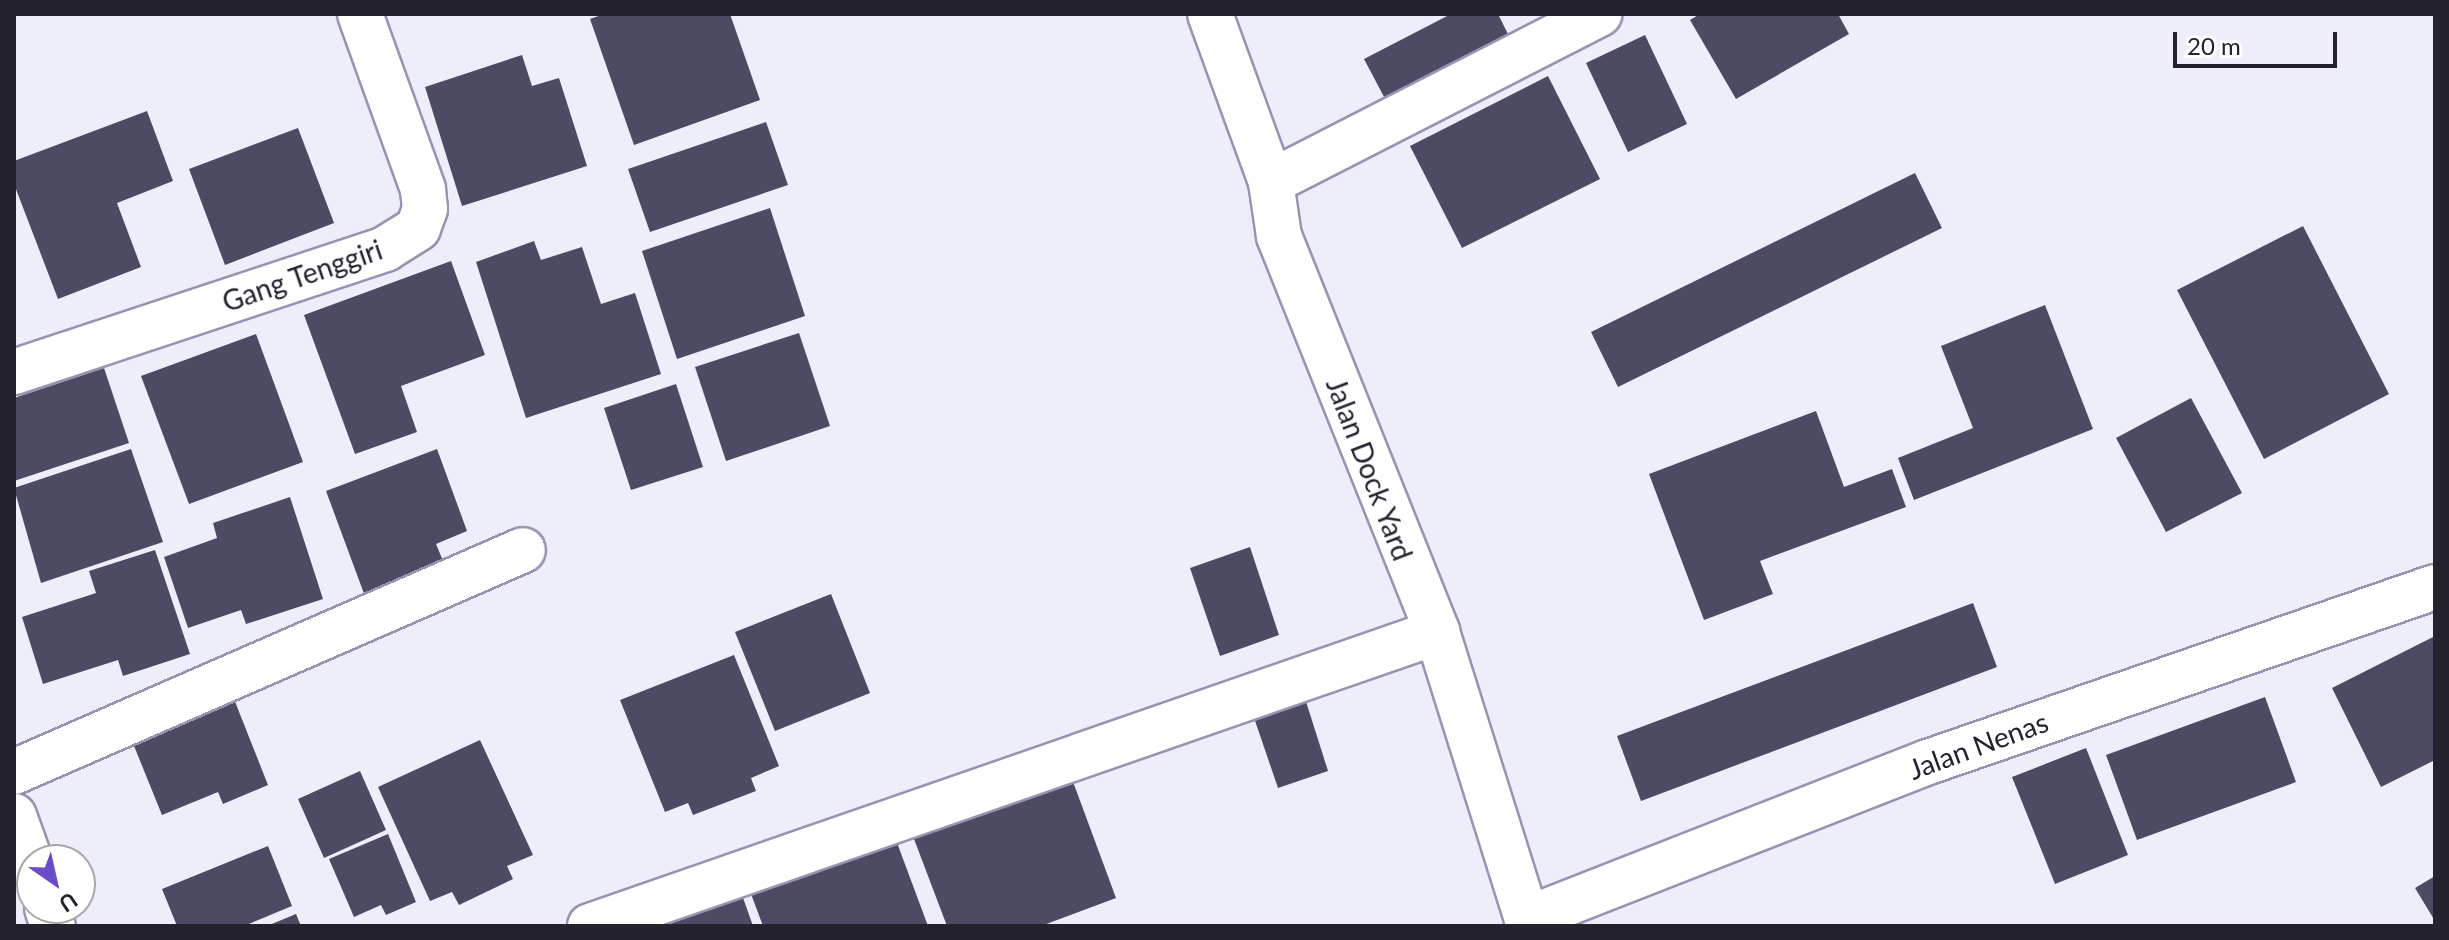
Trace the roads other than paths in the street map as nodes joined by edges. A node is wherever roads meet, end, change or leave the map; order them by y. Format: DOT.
graph roads {
  1 [pos="360,14"];
  2 [pos="1210,14"];
  3 [pos="1600,14"];
  4 [pos="1271,182"];
  5 [pos="14,372"];
  6 [pos="523,550"];
  7 [pos="2435,587"];
  8 [pos="1437,632"];
  9 [pos="14,772"];
  10 [pos="14,816"];
  11 [pos="24,844"];
  12 [pos="1528,923"];
  13 [pos="590,926"];
  1 -- 5 [label="street, Gang Tenggiri"];
  2 -- 4 [label="street, Jalan Dock Yard"];
  3 -- 4 [label="street"];
  4 -- 8 [label="street, Jalan Dock Yard"];
  6 -- 9 [label="street"];
  7 -- 12 [label="street, Jalan Nenas"];
  8 -- 12 [label="street, Jalan Dock Yard"];
  8 -- 13 [label="street"];
  10 -- 11 [label="street"];
}
